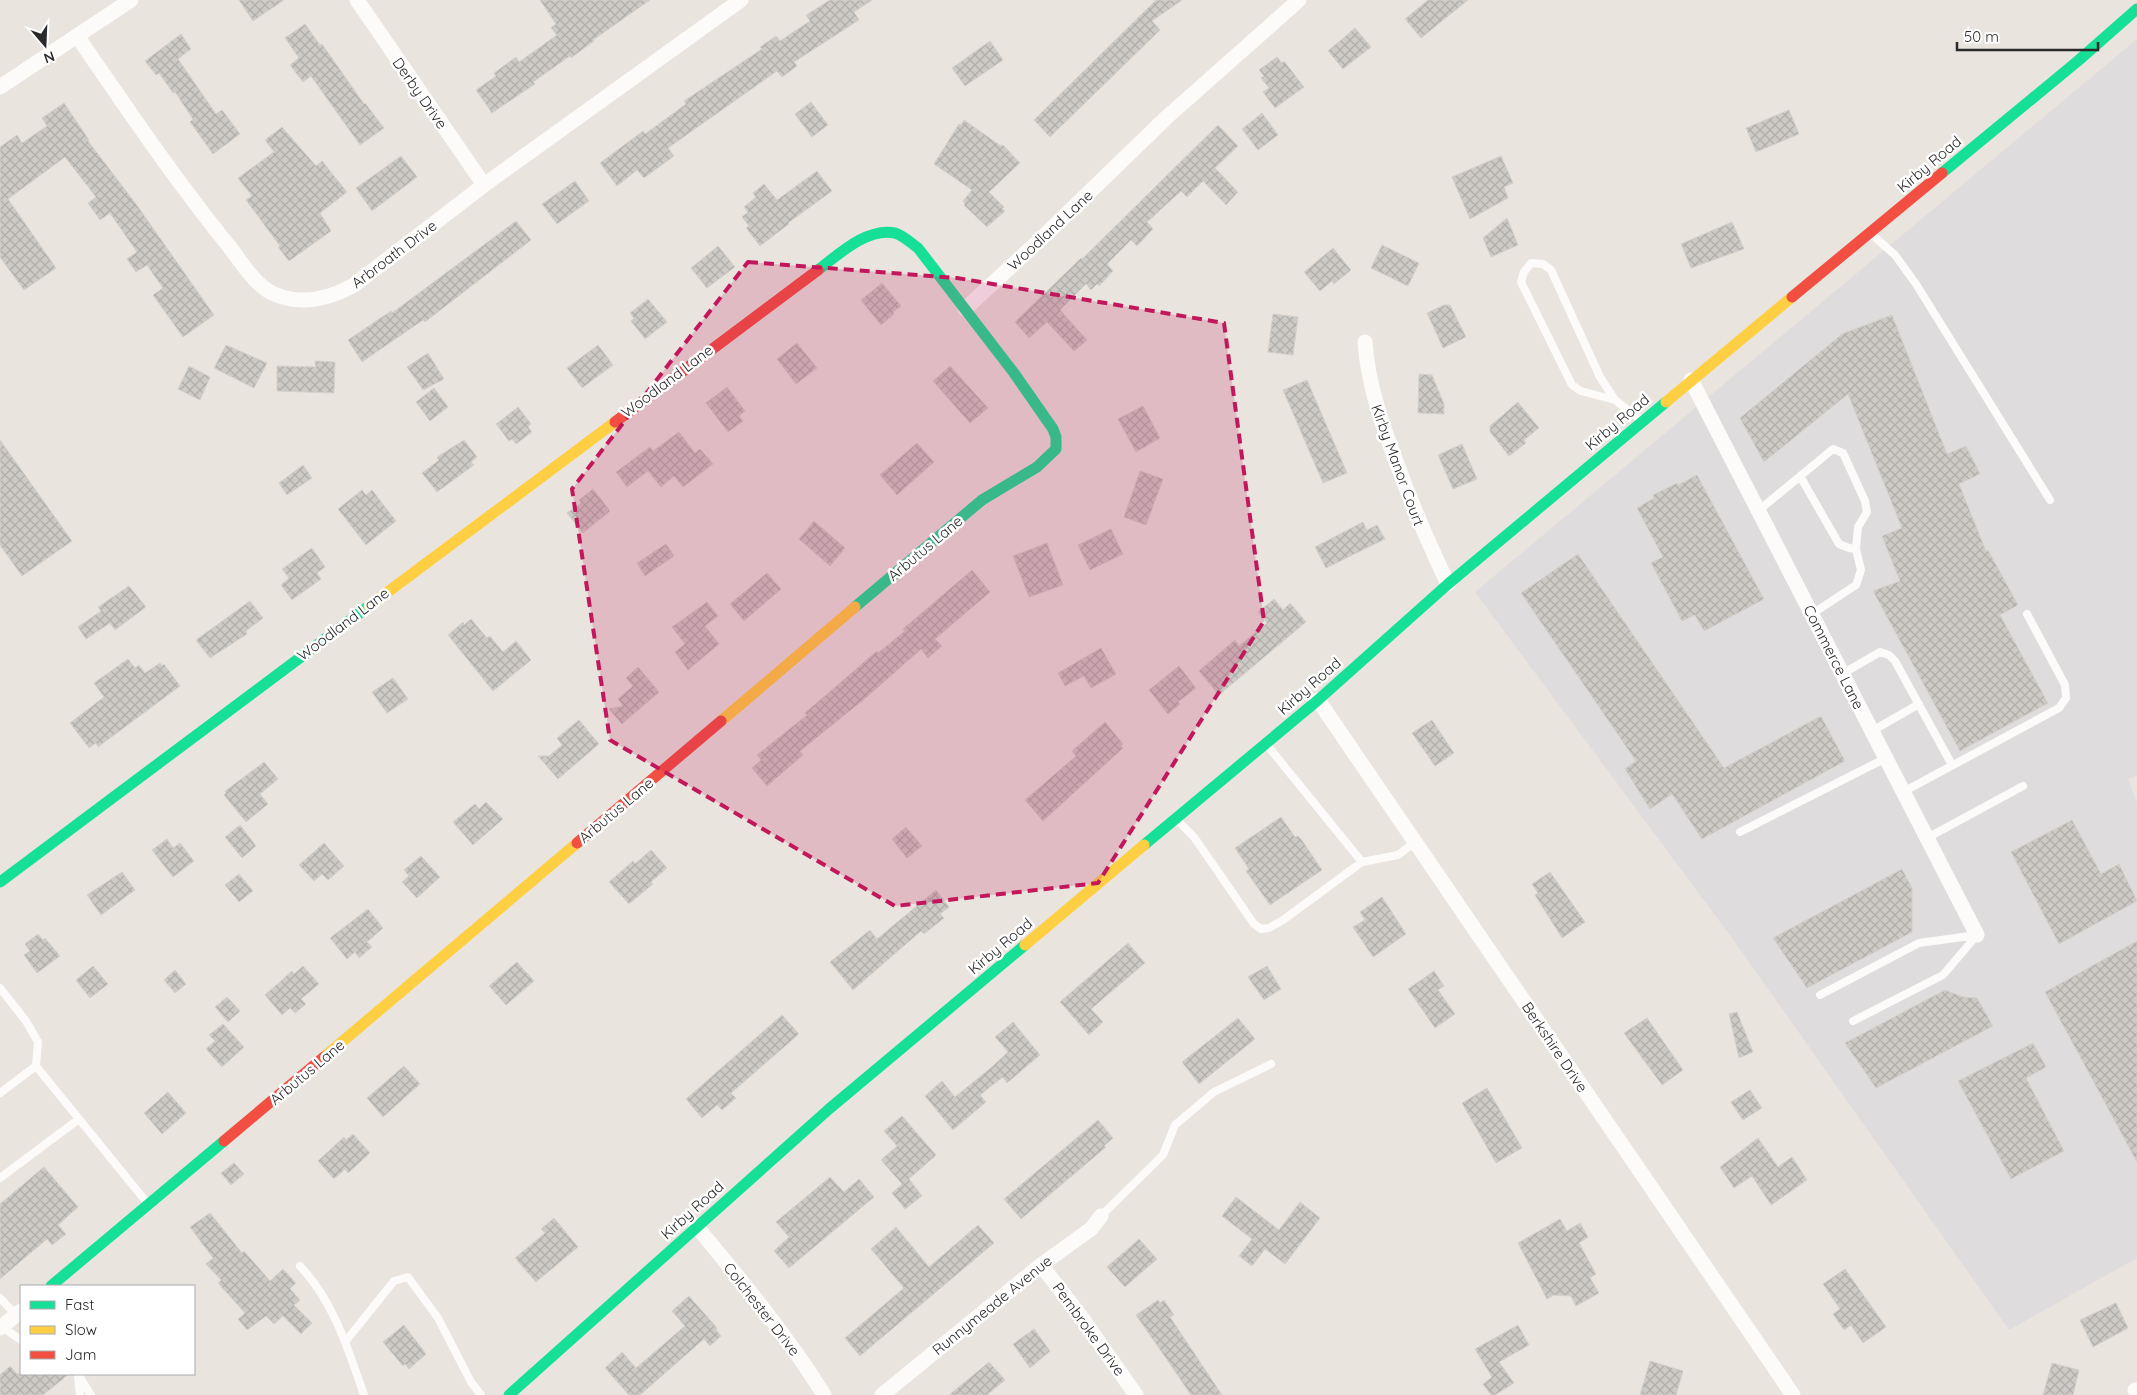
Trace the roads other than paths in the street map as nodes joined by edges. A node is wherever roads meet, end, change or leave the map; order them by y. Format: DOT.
graph roads {
  1 [pos="131,0"];
  2 [pos="357,0"];
  3 [pos="741,0"];
  4 [pos="1299,0"];
  5 [pos="2137,9"];
  6 [pos="77,36"];
  7 [pos="0,87"];
  8 [pos="484,185"];
  9 [pos="1870,232"];
  10 [pos="965,309"];
  11 [pos="1364,342"];
  12 [pos="1691,380"];
  13 [pos="1615,400"];
  14 [pos="1642,421"];
  15 [pos="1800,476"];
  16 [pos="2050,500"];
  17 [pos="1758,511"];
  18 [pos="1856,549"];
  19 [pos="1448,584"];
  20 [pos="1812,614"];
  21 [pos="2027,614"];
  22 [pos="1842,674"];
  23 [pos="1318,700"];
  24 [pos="1919,704"];
  25 [pos="1872,731"];
  26 [pos="1265,744"];
  27 [pos="1886,758"];
  28 [pos="1952,765"];
  29 [pos="2023,786"];
  30 [pos="1903,792"];
  31 [pos="1175,819"];
  32 [pos="1740,832"];
  33 [pos="1927,838"];
  34 [pos="1415,842"];
  35 [pos="1362,862"];
  36 [pos="2,875"];
  37 [pos="1977,935"];
  38 [pos="0,988"];
  39 [pos="1820,995"];
  40 [pos="1853,1021"];
  41 [pos="1271,1064"];
  42 [pos="36,1066"];
  43 [pos="0,1093"];
  44 [pos="79,1119"];
  45 [pos="0,1178"];
  46 [pos="149,1205"];
  47 [pos="1101,1216"];
  48 [pos="696,1226"];
  49 [pos="1040,1265"];
  50 [pos="300,1266"];
  51 [pos="51,1285"];
  52 [pos="0,1298"];
  53 [pos="18,1313"];
  54 [pos="1,1327"];
  55 [pos="20,1339"];
  56 [pos="345,1342"];
  57 [pos="78,1375"];
  58 [pos="79,1375"];
  59 [pos="80,1395"];
  60 [pos="91,1395"];
  61 [pos="364,1395"];
  62 [pos="481,1395"];
  63 [pos="509,1395"];
  64 [pos="824,1395"];
  65 [pos="882,1395"];
  66 [pos="1136,1395"];
  67 [pos="1793,1395"];
  1 -- 6 [label="street"];
  2 -- 8 [label="street, Derby Drive"];
  3 -- 8 [label="street, Arbroath Drive"];
  4 -- 10 [label="street, Woodland Lane"];
  5 -- 9 [label="street, Kirby Road"];
  6 -- 7 [label="street"];
  6 -- 8 [label="street, Arbroath Drive"];
  9 -- 12 [label="street, Kirby Road"];
  9 -- 16 [label="lane"];
  10 -- 36 [label="street, Woodland Lane"];
  10 -- 46 [label="street, Arbutus Lane"];
  11 -- 19 [label="street, Kirby Manor Court"];
  12 -- 14 [label="street, Kirby Road"];
  12 -- 17 [label="street, Commerce Lane"];
  13 -- 13 [label="lane"];
  13 -- 14 [label="lane"];
  14 -- 19 [label="street, Kirby Road"];
  15 -- 17 [label="lane"];
  15 -- 18 [label="lane"];
  15 -- 18 [label="lane"];
  17 -- 20 [label="street, Commerce Lane"];
  18 -- 20 [label="lane"];
  19 -- 23 [label="street, Kirby Road"];
  20 -- 22 [label="street, Commerce Lane"];
  21 -- 28 [label="lane"];
  22 -- 24 [label="lane"];
  22 -- 25 [label="street, Commerce Lane"];
  23 -- 26 [label="street, Kirby Road"];
  23 -- 34 [label="street, Berkshire Drive"];
  24 -- 25 [label="lane"];
  24 -- 28 [label="lane"];
  25 -- 27 [label="street, Commerce Lane"];
  26 -- 31 [label="street, Kirby Road"];
  26 -- 35 [label="lane"];
  27 -- 30 [label="street, Commerce Lane"];
  27 -- 32 [label="lane"];
  28 -- 30 [label="lane"];
  29 -- 33 [label="lane"];
  30 -- 33 [label="street, Commerce Lane"];
  31 -- 35 [label="lane"];
  31 -- 48 [label="street, Kirby Road"];
  33 -- 37 [label="street, Commerce Lane"];
  34 -- 35 [label="lane"];
  34 -- 67 [label="street, Berkshire Drive"];
  37 -- 39 [label="lane"];
  37 -- 40 [label="lane"];
  38 -- 42 [label="lane"];
  41 -- 47 [label="lane"];
  42 -- 43 [label="lane"];
  42 -- 44 [label="lane"];
  44 -- 45 [label="lane"];
  44 -- 46 [label="lane"];
  46 -- 51 [label="street, Arbutus Lane"];
  47 -- 49 [label="street, Runnymeade Avenue"];
  48 -- 63 [label="street, Kirby Road"];
  48 -- 64 [label="street, Colchester Drive"];
  49 -- 65 [label="street, Runnymeade Avenue"];
  49 -- 66 [label="street, Pembroke Drive"];
  50 -- 56 [label="lane"];
  52 -- 53 [label="lane"];
  53 -- 54 [label="street"];
  54 -- 55 [label="lane"];
  56 -- 61 [label="lane"];
  56 -- 62 [label="lane"];
  57 -- 59 [label="lane"];
  58 -- 60 [label="lane"];
}
